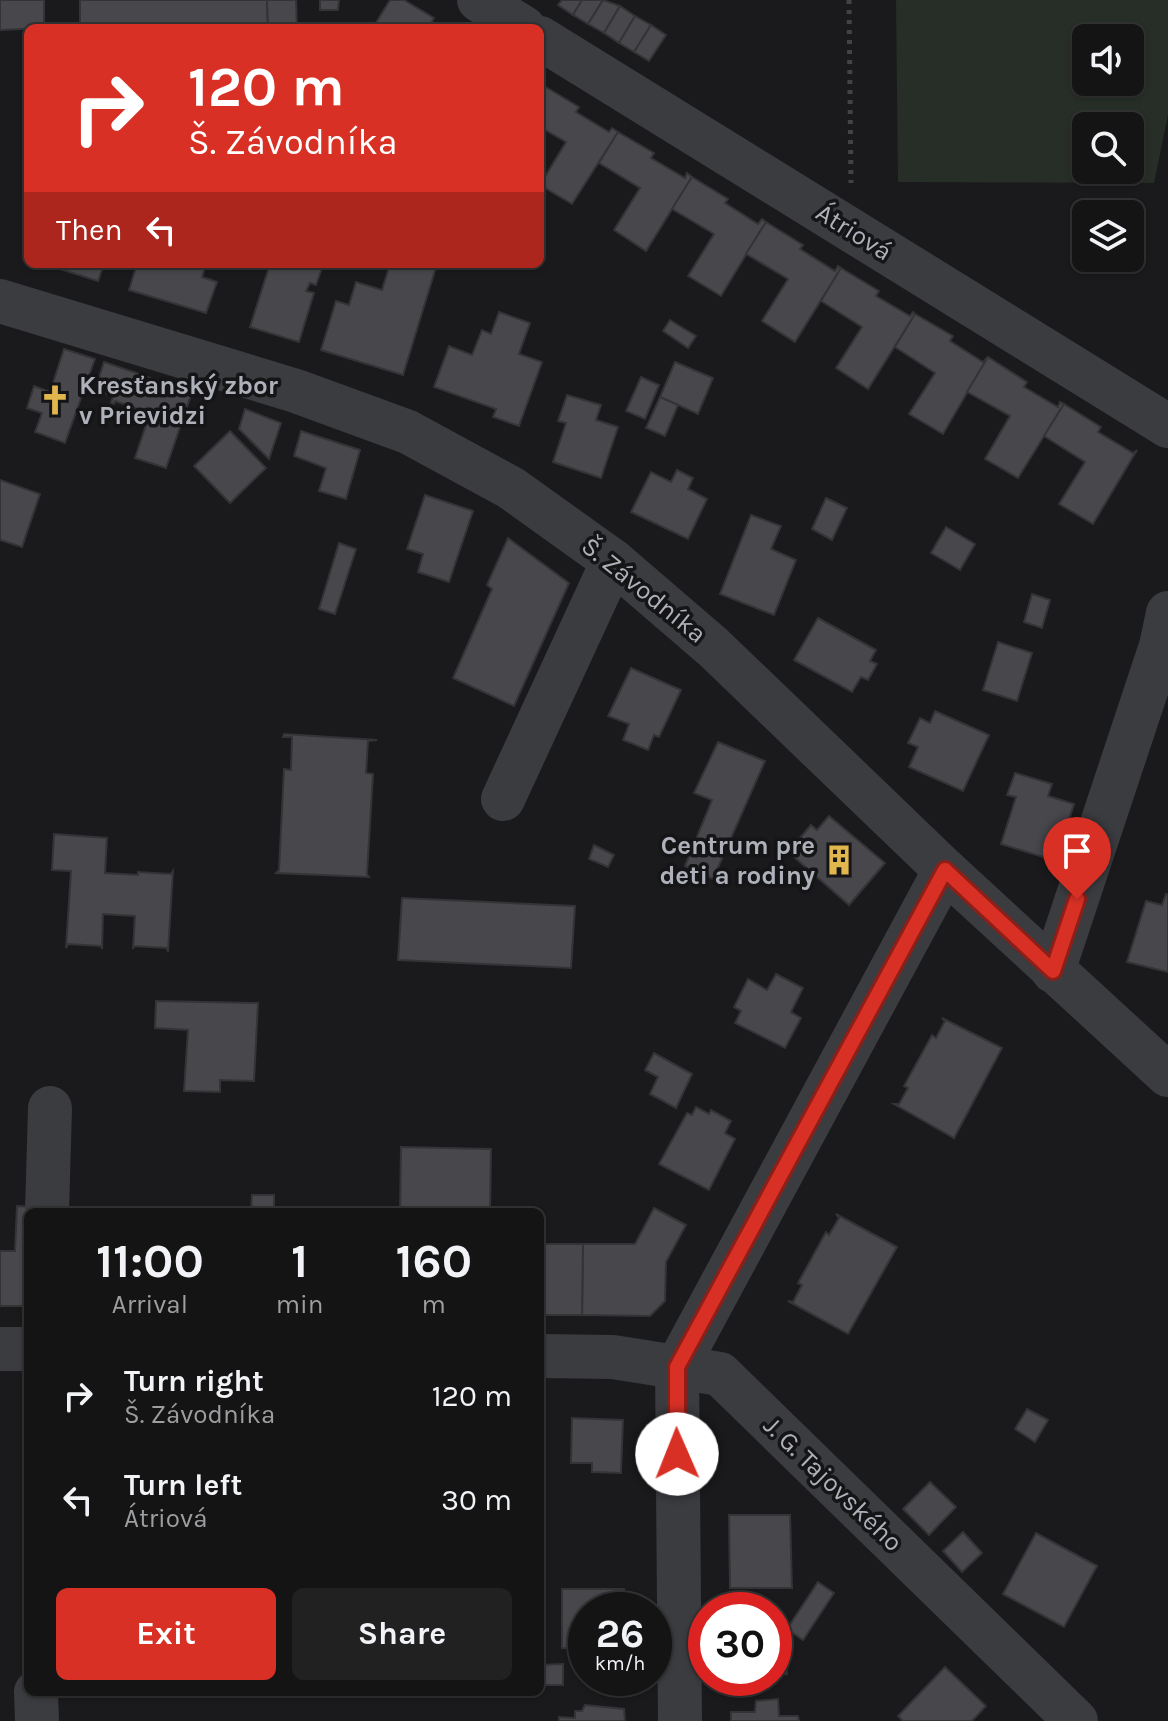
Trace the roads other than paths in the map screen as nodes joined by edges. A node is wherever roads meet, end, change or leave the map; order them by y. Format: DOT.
graph roads {
  1 [pos="479,0"];
  2 [pos="518,24"];
  3 [pos="544,40"];
  4 [pos="0,301"];
  5 [pos="1168,426"];
  6 [pos="613,561"];
  7 [pos="1166,635"];
  8 [pos="503,799"];
  9 [pos="945,870"];
  10 [pos="1053,971"];
  11 [pos="1168,1075"];
  12 [pos="50,1108"];
  13 [pos="47,1208"];
  14 [pos="0,1349"];
  15 [pos="24,1349"];
  16 [pos="544,1356"];
  17 [pos="677,1367"];
  18 [pos="36,1696"];
  19 [pos="37,1721"];
  20 [pos="680,1721"];
  21 [pos="1076,1721"];
  1 -- 2 [label="street"];
  3 -- 5 [label="street, Átriová"];
  4 -- 6 [label="street, Š. Závodníka"];
  6 -- 8 [label="street"];
  6 -- 9 [label="street, Š. Závodníka"];
  7 -- 10 [label="street"];
  9 -- 10 [label="street, Š. Závodníka"];
  9 -- 17 [label="street"];
  10 -- 11 [label="street, Š. Závodníka"];
  12 -- 13 [label="street"];
  14 -- 15 [label="street"];
  16 -- 17 [label="street, J. G. Tajovského"];
  17 -- 20 [label="street"];
  17 -- 21 [label="street, J. G. Tajovského"];
  18 -- 19 [label="street"];
}
